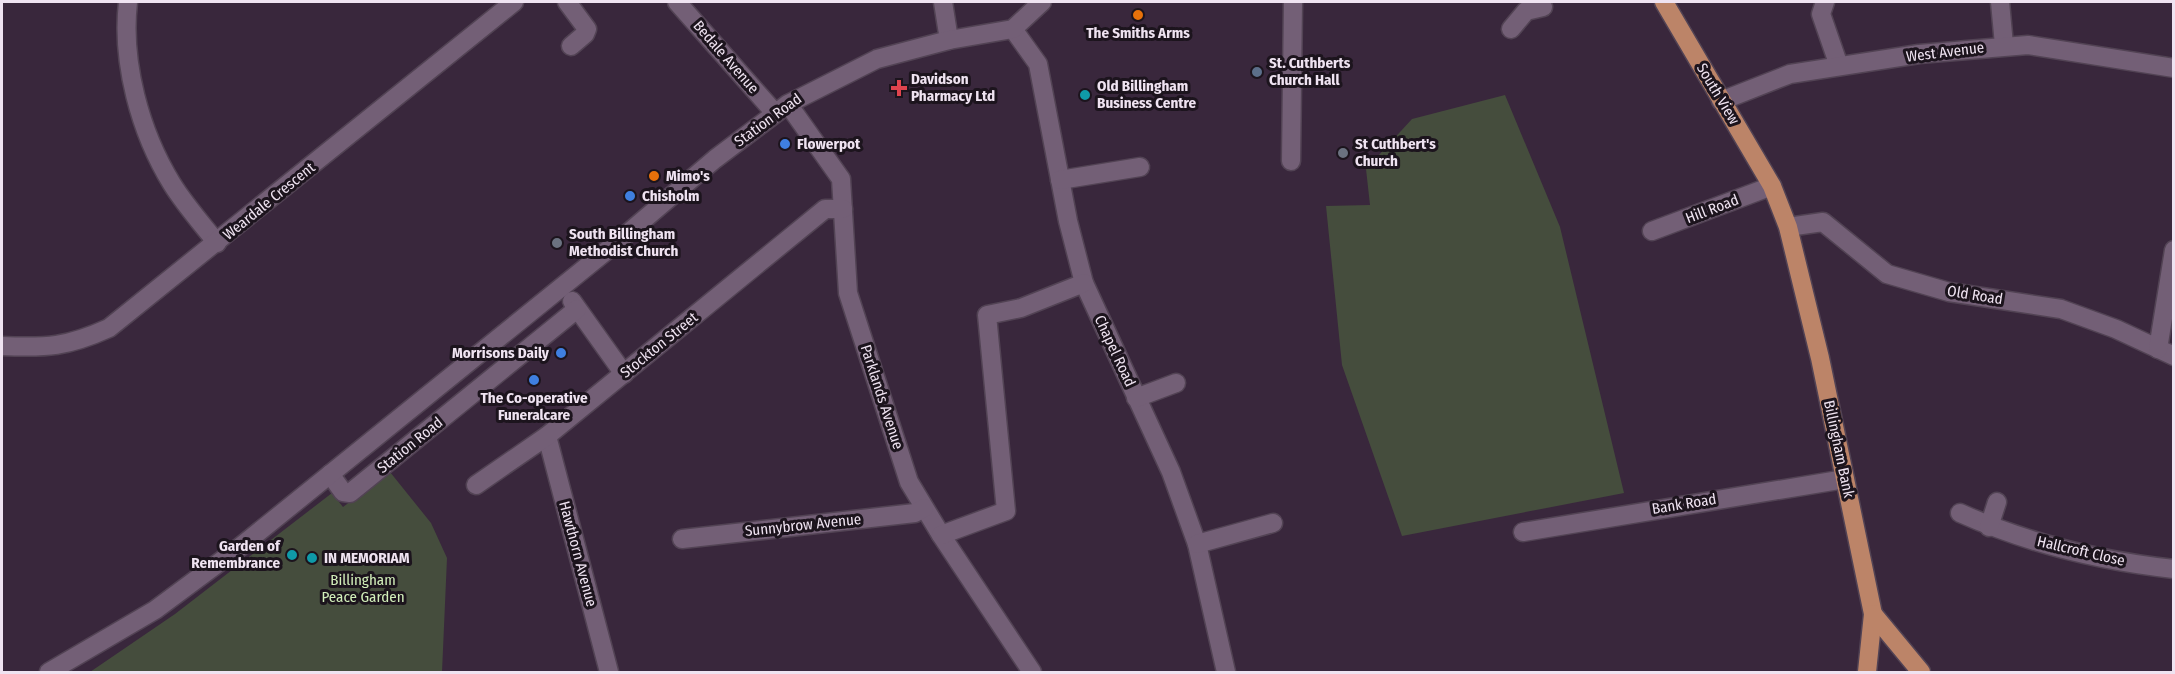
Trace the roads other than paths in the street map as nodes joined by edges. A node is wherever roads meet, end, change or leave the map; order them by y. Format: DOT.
graph roads {
  1 [pos="128,2"];
  2 [pos="514,2"];
  3 [pos="567,2"];
  4 [pos="677,2"];
  5 [pos="943,2"];
  6 [pos="1042,2"];
  7 [pos="1293,2"];
  8 [pos="1664,2"];
  9 [pos="1825,2"];
  10 [pos="2000,2"];
  11 [pos="1528,6"];
  12 [pos="1013,29"];
  13 [pos="1511,29"];
  14 [pos="949,40"];
  15 [pos="2004,45"];
  16 [pos="571,46"];
  17 [pos="1839,66"];
  18 [pos="2174,68"];
  19 [pos="1721,101"];
  20 [pos="781,108"];
  21 [pos="1291,161"];
  22 [pos="1140,167"];
  23 [pos="1060,180"];
  24 [pos="1772,186"];
  25 [pos="843,209"];
  26 [pos="1788,227"];
  27 [pos="1652,231"];
  28 [pos="217,243"];
  29 [pos="2174,250"];
  30 [pos="1084,283"];
  31 [pos="562,287"];
  32 [pos="577,309"];
  33 [pos="2,346"];
  34 [pos="2166,352"];
  35 [pos="624,374"];
  36 [pos="1176,383"];
  37 [pos="1136,398"];
  38 [pos="547,436"];
  39 [pos="330,474"];
  40 [pos="1845,479"];
  41 [pos="476,485"];
  42 [pos="1997,502"];
  43 [pos="924,508"];
  44 [pos="1960,513"];
  45 [pos="1273,523"];
  46 [pos="1989,526"];
  47 [pos="1523,531"];
  48 [pos="941,536"];
  49 [pos="682,539"];
  50 [pos="1197,544"];
  51 [pos="2174,569"];
  52 [pos="1873,614"];
  53 [pos="104,640"];
  54 [pos="49,672"];
  55 [pos="67,672"];
  56 [pos="609,672"];
  57 [pos="1032,672"];
  58 [pos="1226,672"];
  59 [pos="1867,672"];
  60 [pos="1921,672"];
  1 -- 28 [label="street"];
  2 -- 28 [label="street, Weardale Crescent"];
  3 -- 16 [label="street"];
  4 -- 20 [label="street, Bedale Avenue"];
  5 -- 14 [label="street"];
  6 -- 12 [label="street"];
  7 -- 21 [label="street"];
  8 -- 19 [label="main road, South View"];
  9 -- 17 [label="street"];
  10 -- 15 [label="street"];
  11 -- 13 [label="street"];
  12 -- 14 [label="street, Station Road"];
  12 -- 23 [label="street, Chapel Road"];
  14 -- 20 [label="street, Station Road"];
  15 -- 17 [label="street, West Avenue"];
  15 -- 18 [label="street, West Avenue"];
  17 -- 19 [label="street, West Avenue"];
  19 -- 24 [label="main road, South View"];
  20 -- 25 [label="street, Parklands Avenue"];
  20 -- 31 [label="street, Station Road"];
  22 -- 23 [label="street"];
  23 -- 30 [label="street, Chapel Road"];
  24 -- 26 [label="main road, South View"];
  24 -- 27 [label="street, Hill Road"];
  25 -- 35 [label="street, Stockton Street"];
  25 -- 43 [label="street, Parklands Avenue"];
  26 -- 34 [label="street, Old Road"];
  26 -- 40 [label="main road, Billingham Bank"];
  28 -- 33 [label="street, Weardale Crescent"];
  29 -- 34 [label="street"];
  30 -- 37 [label="street, Chapel Road"];
  30 -- 48 [label="street"];
  31 -- 32 [label="street"];
  31 -- 39 [label="street, Station Road"];
  32 -- 35 [label="street"];
  32 -- 39 [label="street, Station Road"];
  35 -- 38 [label="street, Stockton Street"];
  36 -- 37 [label="street"];
  37 -- 50 [label="street, Chapel Road"];
  38 -- 41 [label="street, Stockton Street"];
  38 -- 56 [label="street, Hawthorn Avenue"];
  39 -- 53 [label="street, Station Road"];
  40 -- 47 [label="street, Bank Road"];
  40 -- 52 [label="main road, Billingham Bank"];
  42 -- 46 [label="street"];
  43 -- 48 [label="street, Parklands Avenue"];
  43 -- 49 [label="street, Sunnybrow Avenue"];
  44 -- 46 [label="street, Hallcroft Close"];
  45 -- 50 [label="street"];
  46 -- 51 [label="street, Hallcroft Close"];
  48 -- 57 [label="street, Parklands Avenue"];
  50 -- 58 [label="street, Chapel Road"];
  52 -- 59 [label="main road, Billingham Bank"];
  52 -- 60 [label="main road"];
  53 -- 54 [label="street, Station Road"];
  53 -- 55 [label="street, Station Road"];
}
